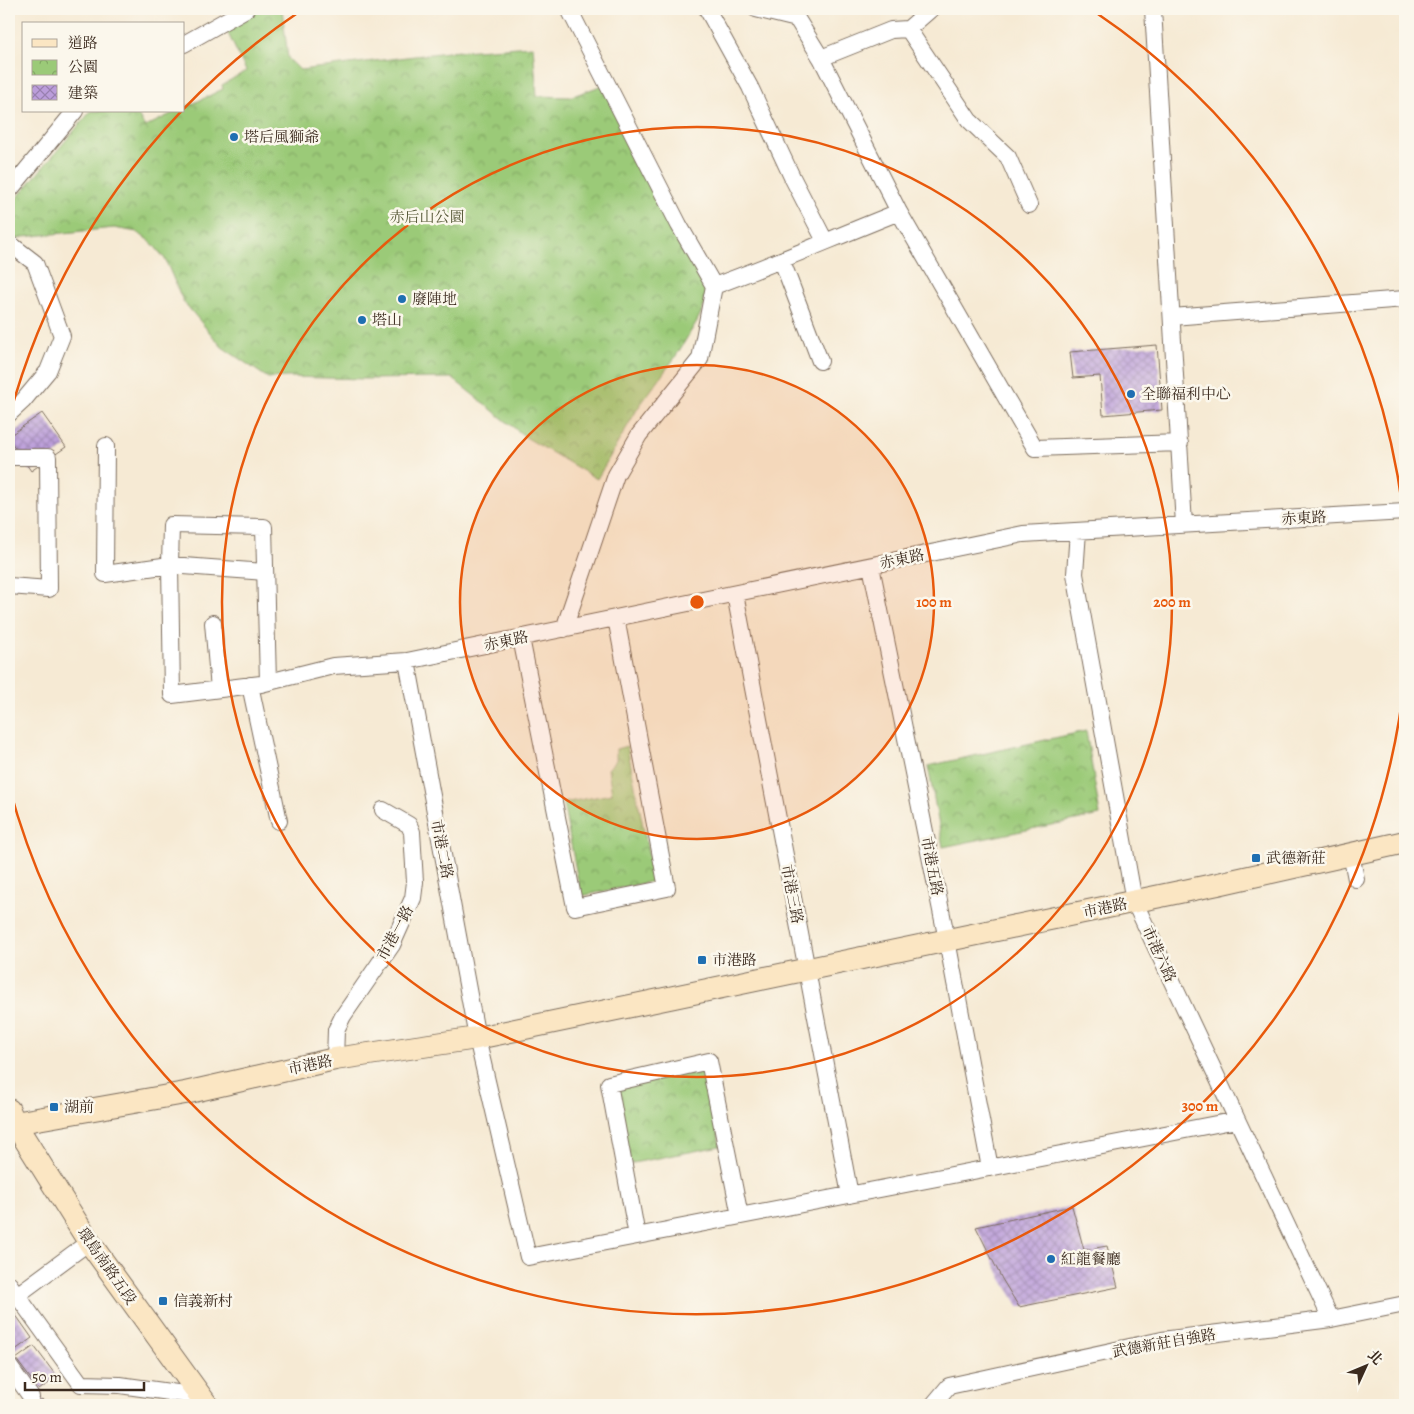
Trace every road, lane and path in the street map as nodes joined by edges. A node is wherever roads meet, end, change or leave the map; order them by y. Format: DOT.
graph roads {
  1 [pos="246,9"];
  2 [pos="569,9"];
  3 [pos="707,9"];
  4 [pos="756,9"];
  5 [pos="931,9"];
  6 [pos="1153,9"];
  7 [pos="908,29"];
  8 [pos="185,43"];
  9 [pos="822,58"];
  10 [pos="74,112"];
  11 [pos="9,190"];
  12 [pos="1029,205"];
  13 [pos="900,212"];
  14 [pos="825,241"];
  15 [pos="9,243"];
  16 [pos="782,261"];
  17 [pos="714,286"];
  18 [pos="1405,299"];
  19 [pos="1172,317"];
  20 [pos="820,361"];
  21 [pos="9,414"];
  22 [pos="1180,443"];
  23 [pos="106,446"];
  24 [pos="9,457"];
  25 [pos="1405,512"];
  26 [pos="1184,525"];
  27 [pos="1078,531"];
  28 [pos="170,565"];
  29 [pos="871,566"];
  30 [pos="265,572"];
  31 [pos="9,586"];
  32 [pos="735,594"];
  33 [pos="616,618"];
  34 [pos="213,623"];
  35 [pos="564,629"];
  36 [pos="521,638"];
  37 [pos="407,661"];
  38 [pos="268,682"];
  39 [pos="250,685"];
  40 [pos="219,689"];
  41 [pos="383,810"];
  42 [pos="279,821"];
  43 [pos="1405,842"];
  44 [pos="1350,854"];
  45 [pos="1356,879"];
  46 [pos="1134,902"];
  47 [pos="947,940"];
  48 [pos="806,970"];
  49 [pos="477,1038"];
  50 [pos="335,1060"];
  51 [pos="10,1118"];
  52 [pos="1237,1120"];
  53 [pos="990,1168"];
  54 [pos="850,1195"];
  55 [pos="740,1216"];
  56 [pos="637,1236"];
  57 [pos="89,1242"];
  58 [pos="11,1293"];
  59 [pos="1405,1304"];
  60 [pos="1331,1319"];
  61 [pos="9,1366"];
  62 [pos="31,1397"];
  63 [pos="202,1400"];
  64 [pos="934,1405"];
  1 -- 8 [label="street"];
  2 -- 17 [label="street"];
  3 -- 14 [label="street"];
  4 -- 9 [label="street"];
  5 -- 7 [label="street"];
  6 -- 19 [label="street"];
  7 -- 9 [label="street"];
  7 -- 12 [label="street"];
  9 -- 13 [label="street"];
  10 -- 11 [label="street"];
  13 -- 14 [label="street"];
  13 -- 22 [label="street"];
  14 -- 16 [label="street"];
  15 -- 21 [label="street"];
  16 -- 17 [label="street"];
  16 -- 20 [label="street"];
  17 -- 35 [label="street"];
  18 -- 19 [label="street"];
  19 -- 22 [label="street"];
  22 -- 26 [label="street"];
  23 -- 28 [label="street"];
  24 -- 31 [label="street"];
  25 -- 26 [label="street, 赤東路"];
  26 -- 27 [label="street, 赤東路"];
  27 -- 29 [label="street, 赤東路"];
  27 -- 46 [label="street, 市港六路"];
  28 -- 30 [label="street"];
  28 -- 30 [label="street"];
  28 -- 40 [label="street, 赤東路"];
  29 -- 32 [label="street, 赤東路"];
  29 -- 47 [label="street, 市港五路"];
  30 -- 38 [label="street"];
  32 -- 33 [label="street, 赤東路"];
  32 -- 48 [label="street, 市港三路"];
  33 -- 35 [label="street, 赤東路"];
  33 -- 36 [label="street"];
  34 -- 40 [label="street"];
  35 -- 36 [label="street, 赤東路"];
  36 -- 37 [label="street, 赤東路"];
  37 -- 38 [label="street, 赤東路"];
  37 -- 49 [label="street, 市港二路"];
  38 -- 39 [label="street, 赤東路"];
  39 -- 40 [label="street, 赤東路"];
  39 -- 42 [label="street"];
  41 -- 50 [label="street, 市港一路"];
  43 -- 44 [label="street, 市港路"];
  44 -- 45 [label="street"];
  44 -- 46 [label="street, 市港路"];
  46 -- 47 [label="street, 市港路"];
  46 -- 52 [label="street, 市港六路"];
  47 -- 48 [label="street, 市港路"];
  47 -- 53 [label="street, 市港五路"];
  48 -- 49 [label="street, 市港路"];
  48 -- 54 [label="street, 市港三路"];
  49 -- 50 [label="street, 市港路"];
  49 -- 56 [label="street, 市港二路"];
  50 -- 51 [label="street, 市港路"];
  51 -- 57 [label="street, 環島南路五段"];
  52 -- 53 [label="street"];
  52 -- 60 [label="street, 市港六路"];
  53 -- 54 [label="street"];
  54 -- 55 [label="street"];
  55 -- 56 [label="street"];
  55 -- 56 [label="street"];
  57 -- 58 [label="street"];
  57 -- 63 [label="street, 環島南路五段"];
  58 -- 63 [label="street"];
  59 -- 60 [label="street, 武德新莊自強路"];
  60 -- 64 [label="street, 武德新莊自強路"];
  61 -- 62 [label="street"];
}
